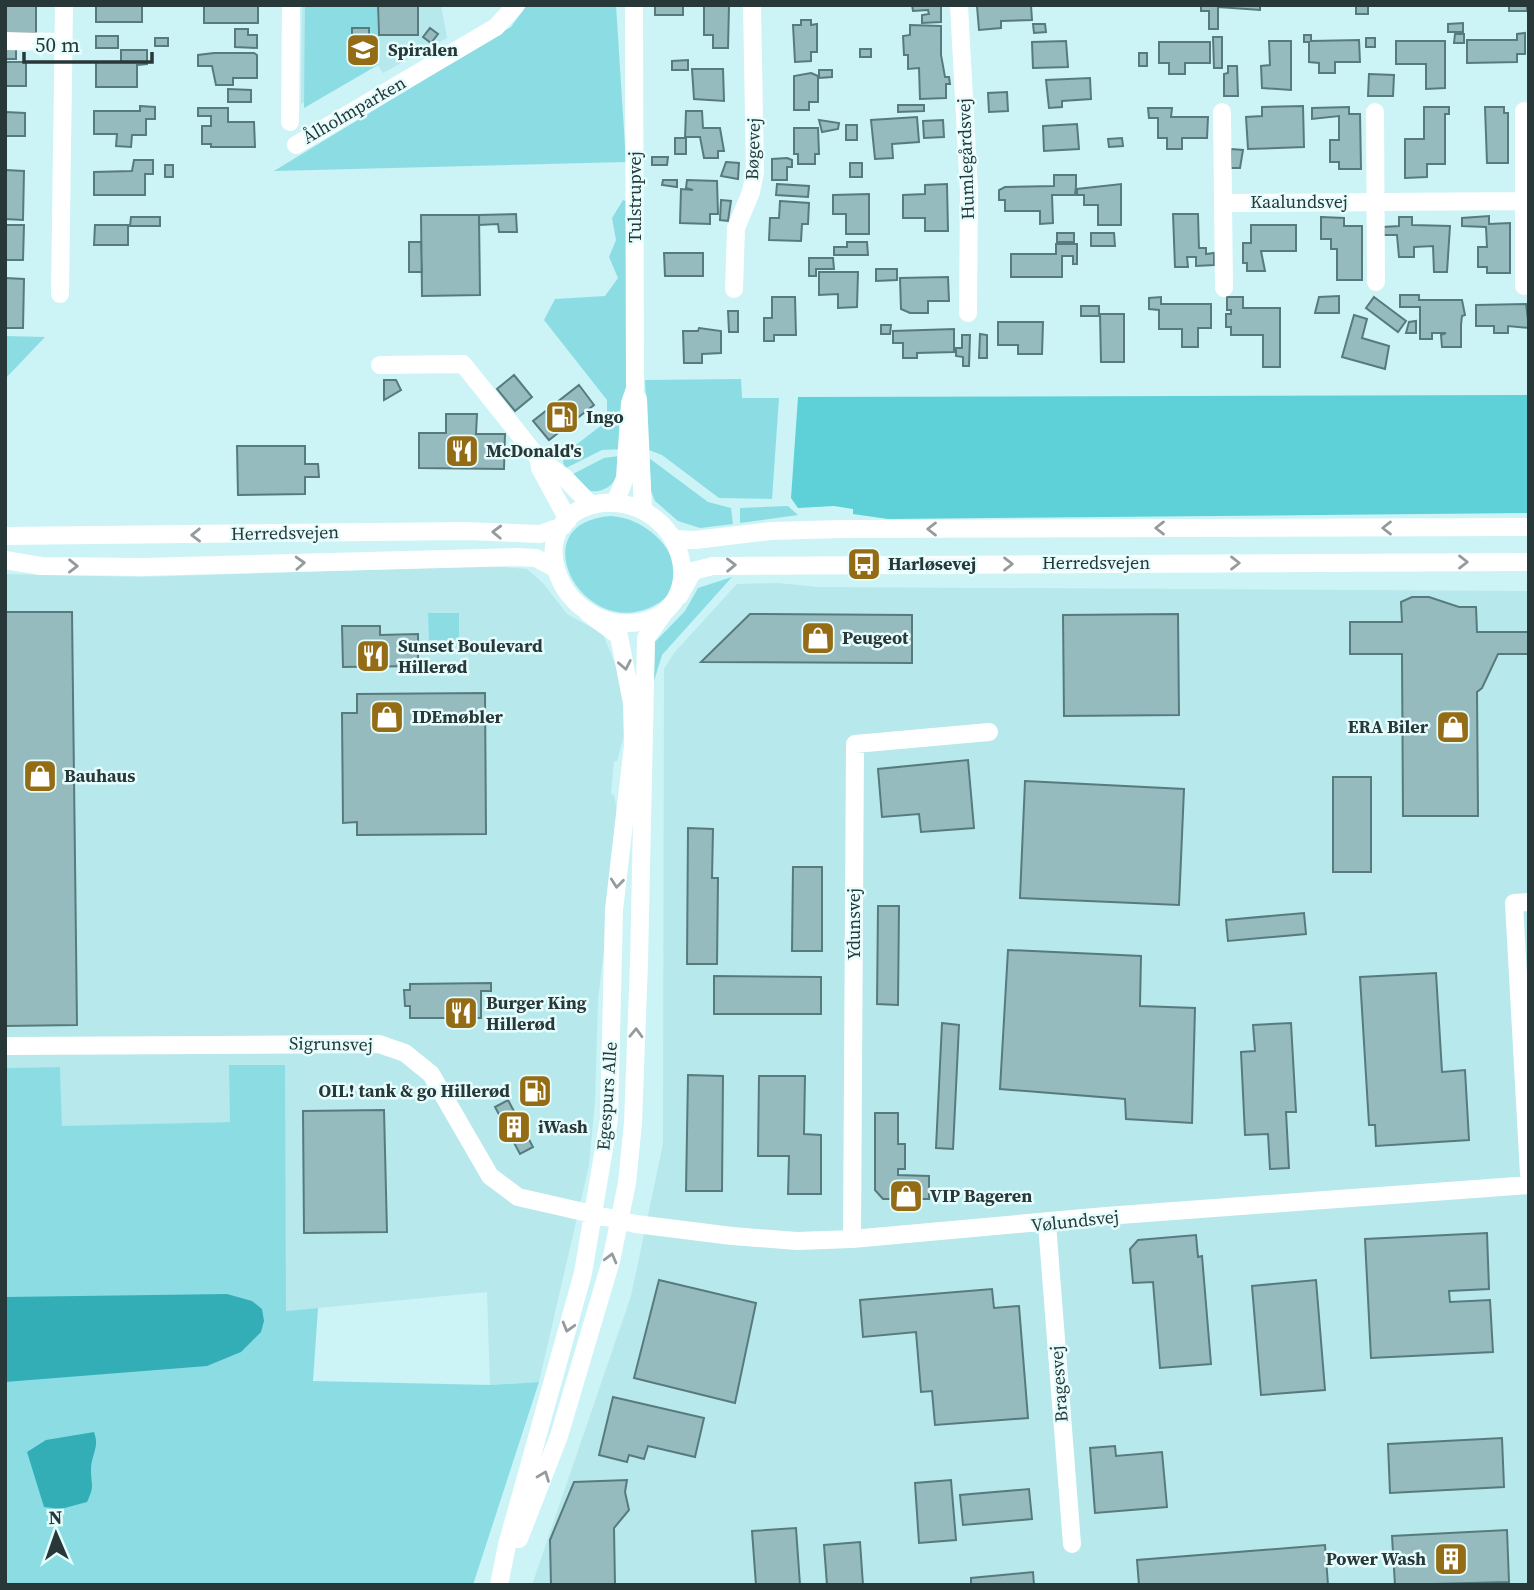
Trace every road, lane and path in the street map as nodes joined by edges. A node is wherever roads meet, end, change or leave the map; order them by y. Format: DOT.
graph roads {
  1 [pos="64,5"];
  2 [pos="291,5"];
  3 [pos="516,5"];
  4 [pos="634,5"];
  5 [pos="752,5"];
  6 [pos="959,5"];
  7 [pos="5,41"];
  8 [pos="64,42"];
  9 [pos="1524,111"];
  10 [pos="1222,112"];
  11 [pos="1374,112"];
  12 [pos="290,122"];
  13 [pos="296,145"];
  14 [pos="1526,201"];
  15 [pos="1376,202"];
  16 [pos="1223,203"];
  17 [pos="1376,282"];
  18 [pos="1524,286"];
  19 [pos="1224,288"];
  20 [pos="734,289"];
  21 [pos="60,294"];
  22 [pos="968,313"];
  23 [pos="380,365"];
  24 [pos="635,389"];
  25 [pos="539,458"];
  26 [pos="615,503"];
  27 [pos="591,505"];
  28 [pos="643,510"];
  29 [pos="566,523"];
  30 [pos="1529,527"];
  31 [pos="5,537"];
  32 [pos="675,538"];
  33 [pos="5,560"];
  34 [pos="1529,562"];
  35 [pos="41,566"];
  36 [pos="553,567"];
  37 [pos="5,569"];
  38 [pos="678,596"];
  39 [pos="588,613"];
  40 [pos="663,614"];
  41 [pos="989,732"];
  42 [pos="1529,902"];
  43 [pos="5,1046"];
  44 [pos="1529,1174"];
  45 [pos="1529,1185"];
  46 [pos="594,1215"];
  47 [pos="621,1221"];
  48 [pos="1047,1224"];
  49 [pos="852,1239"];
  50 [pos="1072,1544"];
  51 [pos="500,1585"];
  1 -- 8 [label="street"];
  2 -- 12 [label="street, Ålholmparken"];
  3 -- 13 [label="street, Ålholmparken"];
  4 -- 24 [label="street, Tulstrupvej"];
  5 -- 20 [label="street, Bøgevej"];
  6 -- 22 [label="street, Humlegårdsvej"];
  7 -- 8 [label="street"];
  8 -- 21 [label="street"];
  9 -- 14 [label="street"];
  10 -- 16 [label="street"];
  11 -- 15 [label="street"];
  14 -- 15 [label="street, Kaalundsvej"];
  14 -- 18 [label="street"];
  15 -- 16 [label="street, Kaalundsvej"];
  15 -- 17 [label="street"];
  16 -- 19 [label="street"];
  23 -- 25 [label="street"];
  24 -- 26 [label="street, Tulstrupvej"];
  24 -- 28 [label="street, Tulstrupvej"];
  25 -- 27 [label="street"];
  25 -- 29 [label="street"];
  26 -- 27 [label="street"];
  26 -- 28 [label="street"];
  27 -- 29 [label="street"];
  28 -- 32 [label="street"];
  29 -- 31 [label="street, Herredsvejen, one-way"];
  29 -- 36 [label="street"];
  30 -- 32 [label="street, Herredsvejen, one-way"];
  32 -- 38 [label="street"];
  33 -- 35 [label="street, Herredsvejen"];
  38 -- 34 [label="street, Herredsvejen, one-way"];
  35 -- 36 [label="street, Herredsvejen, one-way"];
  35 -- 37 [label="street"];
  36 -- 39 [label="street"];
  38 -- 40 [label="street"];
  39 -- 40 [label="street"];
  39 -- 46 [label="street, Egespurs Alle, one-way"];
  47 -- 40 [label="street, Egespurs Alle, one-way"];
  41 -- 49 [label="street, Ydunsvej"];
  42 -- 44 [label="street"];
  43 -- 46 [label="street, Sigrunsvej"];
  45 -- 48 [label="street, Vølundsvej"];
  46 -- 47 [label="street, Sigrunsvej"];
  46 -- 51 [label="street, Egespurs Alle, one-way"];
  47 -- 49 [label="street, Vølundsvej"];
  51 -- 47 [label="street, Egespurs Alle, one-way"];
  48 -- 49 [label="street, Vølundsvej"];
  48 -- 50 [label="street, Bragesvej"];
}
